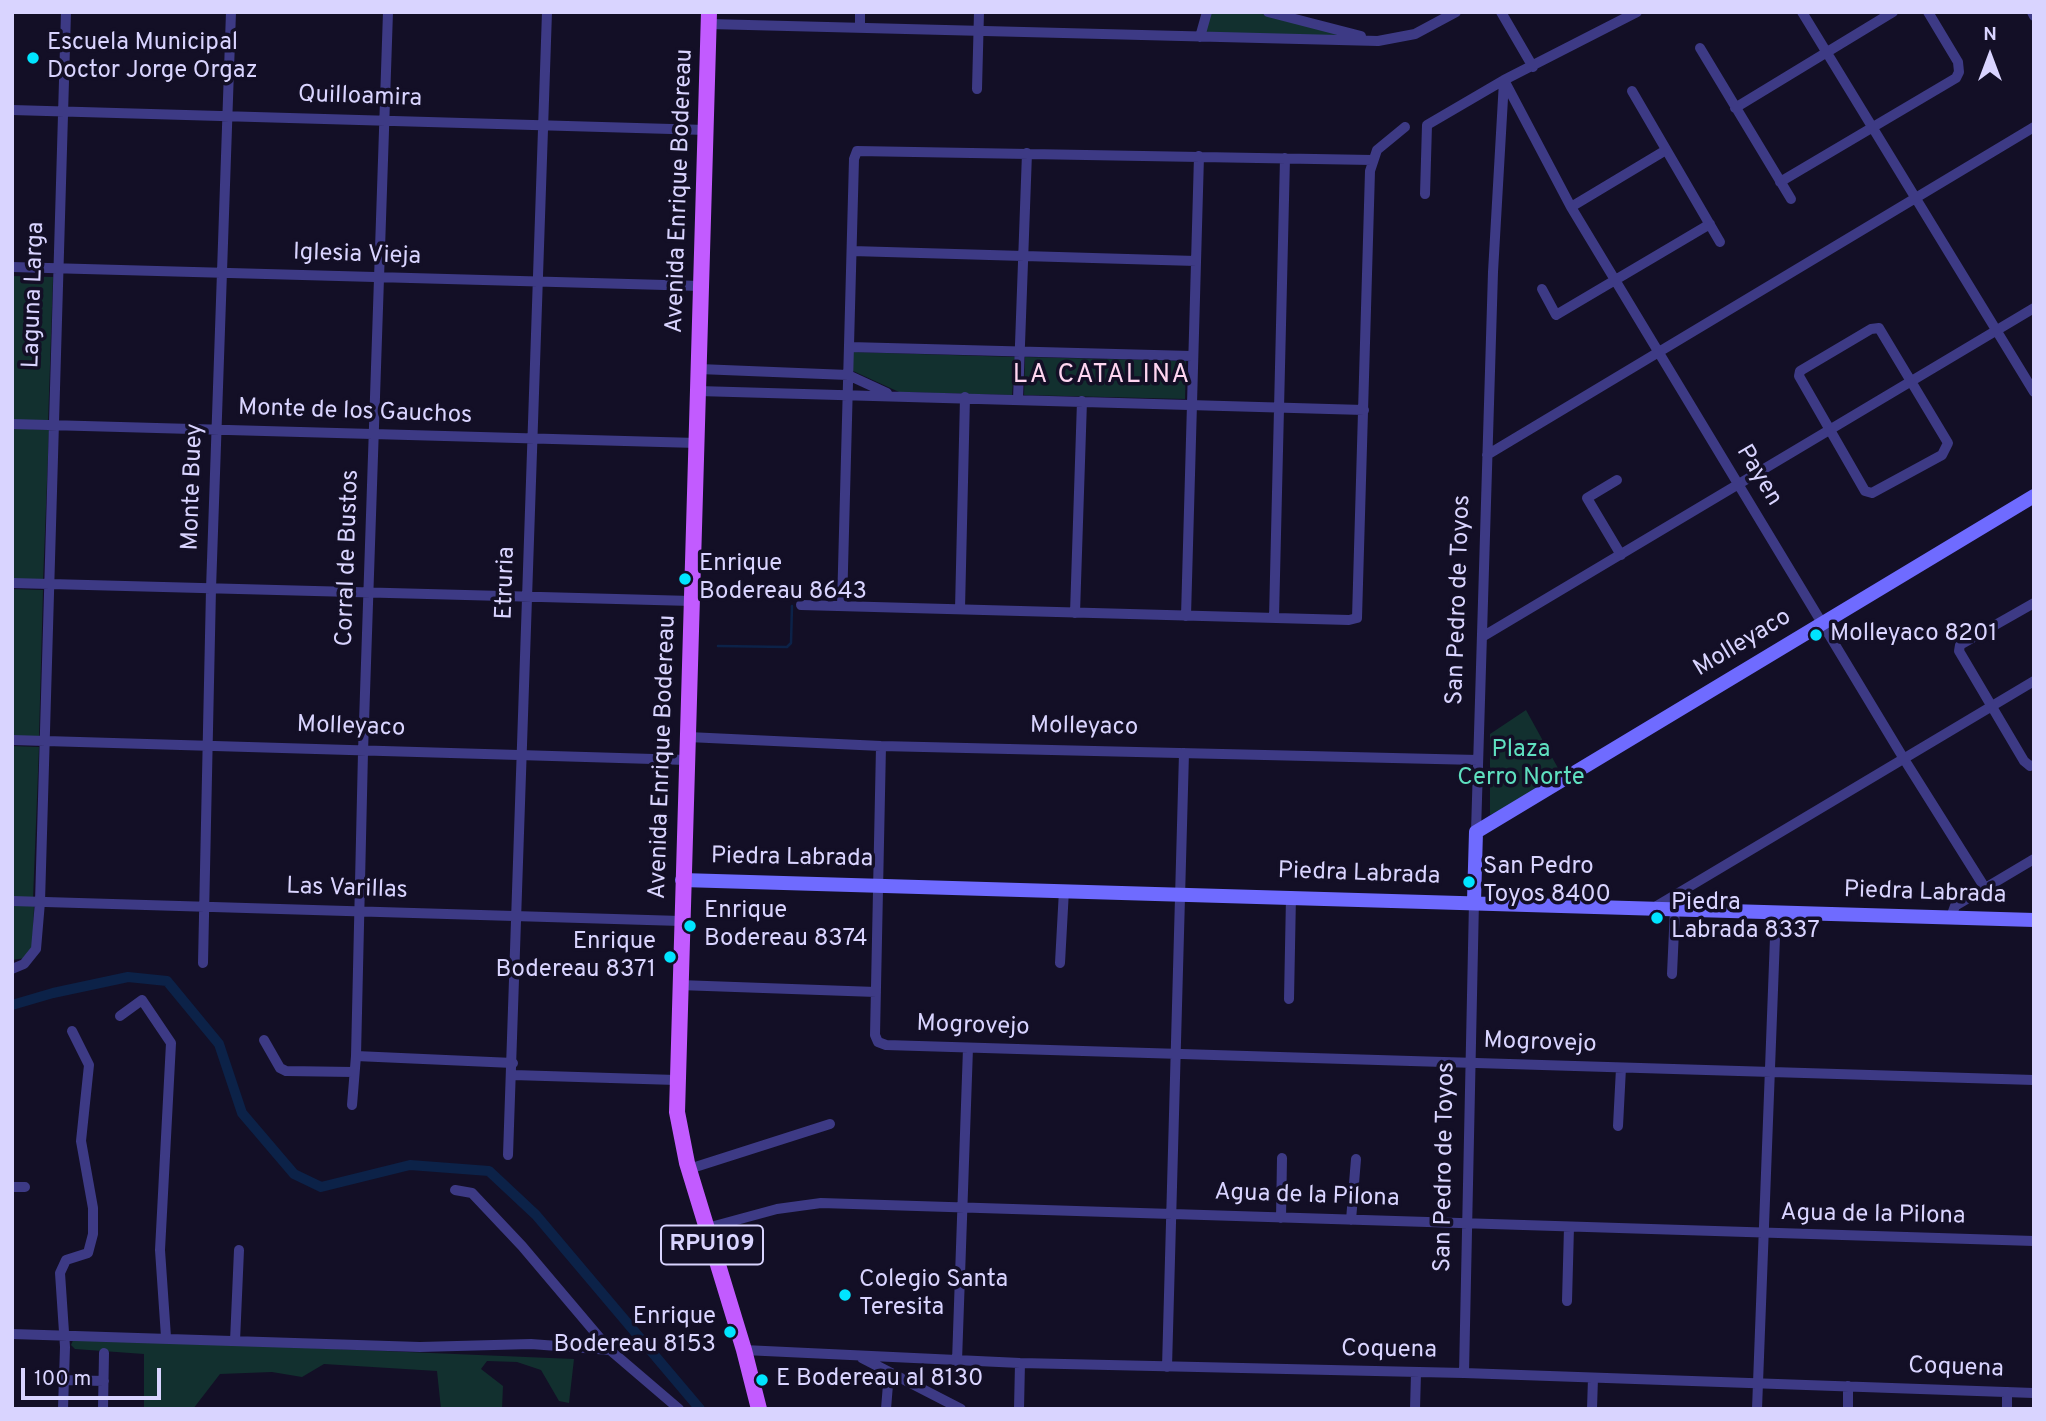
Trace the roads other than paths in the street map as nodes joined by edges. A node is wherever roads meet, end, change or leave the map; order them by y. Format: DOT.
graph roads {
  1 [pos="66,12"];
  2 [pos="231,12"];
  3 [pos="388,12"];
  4 [pos="547,12"];
  5 [pos="860,12"];
  6 [pos="979,12"];
  7 [pos="1208,12"];
  8 [pos="1268,12"];
  9 [pos="1456,12"];
  10 [pos="1501,12"];
  11 [pos="1637,12"];
  12 [pos="1802,12"];
  13 [pos="1894,12"];
  14 [pos="1928,12"];
  15 [pos="709,18"];
  16 [pos="860,27"];
  17 [pos="978,29"];
  18 [pos="1200,37"];
  19 [pos="1378,41"];
  20 [pos="1700,48"];
  21 [pos="1827,53"];
  22 [pos="1533,67"];
  23 [pos="1504,80"];
  24 [pos="977,89"];
  25 [pos="1632,90"];
  26 [pos="1735,108"];
  27 [pos="12,110"];
  28 [pos="62,111"];
  29 [pos="227,116"];
  30 [pos="383,120"];
  31 [pos="544,124"];
  32 [pos="1405,127"];
  33 [pos="2034,127"];
  34 [pos="1873,128"];
  35 [pos="706,130"];
  36 [pos="1666,150"];
  37 [pos="1027,153"];
  38 [pos="1199,156"];
  39 [pos="1285,158"];
  40 [pos="1372,160"];
  41 [pos="1780,182"];
  42 [pos="1425,194"];
  43 [pos="1915,198"];
  44 [pos="1791,199"];
  45 [pos="1571,208"];
  46 [pos="1710,224"];
  47 [pos="1720,242"];
  48 [pos="852,251"];
  49 [pos="1024,256"];
  50 [pos="1196,261"];
  51 [pos="12,268"];
  52 [pos="57,269"];
  53 [pos="222,274"];
  54 [pos="379,277"];
  55 [pos="1616,282"];
  56 [pos="537,283"];
  57 [pos="701,286"];
  58 [pos="1542,289"];
  59 [pos="2034,308"];
  60 [pos="1996,330"];
  61 [pos="849,347"];
  62 [pos="1659,351"];
  63 [pos="1020,353"];
  64 [pos="1192,356"];
  65 [pos="699,369"];
  66 [pos="848,375"];
  67 [pos="1912,381"];
  68 [pos="698,390"];
  69 [pos="2034,392"];
  70 [pos="848,394"];
  71 [pos="893,396"];
  72 [pos="965,397"];
  73 [pos="1018,399"];
  74 [pos="1082,401"];
  75 [pos="1192,404"];
  76 [pos="1279,406"];
  77 [pos="1364,410"];
  78 [pos="12,424"];
  79 [pos="52,425"];
  80 [pos="217,430"];
  81 [pos="1830,431"];
  82 [pos="374,434"];
  83 [pos="532,439"];
  84 [pos="697,443"];
  85 [pos="1488,455"];
  86 [pos="1617,480"];
  87 [pos="1738,485"];
  88 [pos="2034,496"];
  89 [pos="1621,555"];
  90 [pos="12,583"];
  91 [pos="48,584"];
  92 [pos="211,589"];
  93 [pos="369,592"];
  94 [pos="528,597"];
  95 [pos="692,601"];
  96 [pos="2034,603"];
  97 [pos="801,605"];
  98 [pos="842,606"];
  99 [pos="960,610"];
  100 [pos="1075,613"];
  101 [pos="1186,616"];
  102 [pos="1274,618"];
  103 [pos="1822,624"];
  104 [pos="1482,637"];
  105 [pos="2034,681"];
  106 [pos="1991,707"];
  107 [pos="688,737"];
  108 [pos="12,740"];
  109 [pos="44,741"];
  110 [pos="881,746"];
  111 [pos="208,747"];
  112 [pos="363,752"];
  113 [pos="1184,753"];
  114 [pos="522,756"];
  115 [pos="687,760"];
  116 [pos="1478,760"];
  117 [pos="1904,760"];
  118 [pos="2034,765"];
  119 [pos="1476,832"];
  120 [pos="2034,859"];
  121 [pos="682,880"];
  122 [pos="878,884"];
  123 [pos="1985,888"];
  124 [pos="1064,890"];
  125 [pos="1180,893"];
  126 [pos="1291,896"];
  127 [pos="12,901"];
  128 [pos="1474,901"];
  129 [pos="40,902"];
  130 [pos="205,907"];
  131 [pos="1656,907"];
  132 [pos="1675,908"];
  133 [pos="360,912"];
  134 [pos="1776,912"];
  135 [pos="516,917"];
  136 [pos="1951,917"];
  137 [pos="2034,920"];
  138 [pos="681,921"];
  139 [pos="1060,963"];
  140 [pos="203,964"];
  141 [pos="12,969"];
  142 [pos="1672,974"];
  143 [pos="680,985"];
  144 [pos="876,992"];
  145 [pos="1289,999"];
  146 [pos="120,1016"];
  147 [pos="72,1031"];
  148 [pos="264,1040"];
  149 [pos="968,1048"];
  150 [pos="1176,1054"];
  151 [pos="356,1056"];
  152 [pos="513,1063"];
  153 [pos="1472,1063"];
  154 [pos="1621,1068"];
  155 [pos="353,1072"];
  156 [pos="1771,1072"];
  157 [pos="513,1075"];
  158 [pos="676,1080"];
  159 [pos="2034,1080"];
  160 [pos="352,1105"];
  161 [pos="830,1124"];
  162 [pos="1618,1126"];
  163 [pos="508,1155"];
  164 [pos="1282,1158"];
  165 [pos="1356,1159"];
  166 [pos="688,1169"];
  167 [pos="12,1186"];
  168 [pos="25,1187"];
  169 [pos="455,1190"];
  170 [pos="962,1207"];
  171 [pos="1171,1214"];
  172 [pos="1282,1218"];
  173 [pos="1351,1220"];
  174 [pos="1467,1223"];
  175 [pos="1569,1227"];
  176 [pos="707,1228"];
  177 [pos="1764,1234"];
  178 [pos="2034,1241"];
  179 [pos="239,1250"];
  180 [pos="1567,1301"];
  181 [pos="12,1334"];
  182 [pos="65,1335"];
  183 [pos="166,1337"];
  184 [pos="235,1341"];
  185 [pos="610,1350"];
  186 [pos="744,1350"];
  187 [pos="104,1353"];
  188 [pos="859,1356"];
  189 [pos="957,1361"];
  190 [pos="1020,1363"];
  191 [pos="1167,1367"];
  192 [pos="889,1372"];
  193 [pos="1416,1373"];
  194 [pos="1464,1373"];
  195 [pos="1593,1378"];
  196 [pos="63,1380"];
  197 [pos="104,1381"];
  198 [pos="1758,1384"];
  199 [pos="1849,1387"];
  200 [pos="2007,1392"];
  201 [pos="2034,1393"];
  202 [pos="63,1409"];
  203 [pos="103,1409"];
  204 [pos="679,1409"];
  205 [pos="759,1409"];
  206 [pos="886,1409"];
  207 [pos="961,1409"];
  208 [pos="1019,1409"];
  209 [pos="1415,1409"];
  210 [pos="1592,1409"];
  211 [pos="1757,1409"];
  212 [pos="1848,1409"];
  213 [pos="2007,1409"];
  1 -- 28 [label="street, Laguna Larga"];
  2 -- 29 [label="street, Monte Buey"];
  3 -- 30 [label="street, Corral de Bustos"];
  4 -- 31 [label="street, Etruria"];
  5 -- 16 [label="street"];
  6 -- 17 [label="street"];
  7 -- 18 [label="street"];
  8 -- 19 [label="street"];
  9 -- 19 [label="street"];
  10 -- 22 [label="street"];
  11 -- 22 [label="street"];
  12 -- 21 [label="street"];
  13 -- 21 [label="street"];
  14 -- 34 [label="street"];
  15 -- 16 [label="street"];
  15 -- 35 [label="main road, Avenida Enrique Bodereau / RPU109"];
  16 -- 17 [label="street"];
  17 -- 18 [label="street"];
  17 -- 24 [label="street"];
  18 -- 19 [label="street"];
  20 -- 26 [label="street"];
  21 -- 26 [label="street"];
  21 -- 34 [label="street"];
  22 -- 23 [label="street"];
  23 -- 42 [label="street"];
  23 -- 45 [label="street, Payen"];
  23 -- 85 [label="street, San Pedro de Toyos"];
  25 -- 36 [label="street"];
  26 -- 41 [label="street"];
  27 -- 28 [label="street, Quilloamira"];
  28 -- 29 [label="street, Quilloamira"];
  28 -- 52 [label="street, Laguna Larga"];
  29 -- 30 [label="street, Quilloamira"];
  29 -- 53 [label="street, Monte Buey"];
  30 -- 31 [label="street, Quilloamira"];
  30 -- 54 [label="street, Corral de Bustos"];
  31 -- 35 [label="street, Quilloamira"];
  31 -- 56 [label="street, Etruria"];
  32 -- 40 [label="street"];
  33 -- 43 [label="street"];
  34 -- 41 [label="street"];
  34 -- 43 [label="street"];
  35 -- 57 [label="main road, Avenida Enrique Bodereau / RPU109"];
  36 -- 45 [label="street"];
  36 -- 46 [label="street"];
  37 -- 38 [label="street"];
  37 -- 48 [label="street"];
  37 -- 49 [label="street"];
  38 -- 39 [label="street"];
  38 -- 50 [label="street"];
  39 -- 40 [label="street"];
  39 -- 76 [label="street"];
  40 -- 77 [label="street"];
  41 -- 44 [label="street"];
  43 -- 60 [label="street"];
  43 -- 62 [label="street"];
  45 -- 55 [label="street, Payen"];
  46 -- 47 [label="street"];
  46 -- 55 [label="street"];
  48 -- 49 [label="street"];
  48 -- 61 [label="street"];
  49 -- 50 [label="street"];
  49 -- 63 [label="street"];
  50 -- 64 [label="street"];
  51 -- 52 [label="street, Iglesia Vieja"];
  52 -- 53 [label="street, Iglesia Vieja"];
  52 -- 79 [label="street, Laguna Larga"];
  53 -- 54 [label="street, Iglesia Vieja"];
  53 -- 80 [label="street, Monte Buey"];
  54 -- 56 [label="street, Iglesia Vieja"];
  54 -- 82 [label="street, Corral de Bustos"];
  55 -- 58 [label="street"];
  55 -- 62 [label="street, Payen"];
  56 -- 57 [label="street, Iglesia Vieja"];
  56 -- 83 [label="street, Etruria"];
  57 -- 65 [label="main road, Avenida Enrique Bodereau / RPU109"];
  59 -- 60 [label="street"];
  60 -- 67 [label="street"];
  60 -- 69 [label="street"];
  61 -- 63 [label="street"];
  61 -- 66 [label="street"];
  62 -- 85 [label="street"];
  62 -- 87 [label="street, Payen"];
  63 -- 64 [label="street"];
  63 -- 73 [label="street"];
  64 -- 75 [label="street"];
  65 -- 66 [label="street"];
  65 -- 68 [label="main road, Avenida Enrique Bodereau / RPU109"];
  66 -- 70 [label="street"];
  66 -- 71 [label="street"];
  67 -- 81 [label="street"];
  67 -- 81 [label="street"];
  67 -- 81 [label="street"];
  68 -- 70 [label="street"];
  68 -- 84 [label="main road, Avenida Enrique Bodereau / RPU109"];
  70 -- 71 [label="street"];
  70 -- 98 [label="street"];
  71 -- 72 [label="street"];
  72 -- 73 [label="street"];
  72 -- 99 [label="street"];
  73 -- 74 [label="street"];
  74 -- 75 [label="street"];
  74 -- 100 [label="street"];
  75 -- 76 [label="street"];
  75 -- 101 [label="street"];
  76 -- 77 [label="street"];
  76 -- 102 [label="street"];
  77 -- 102 [label="street"];
  78 -- 79 [label="street, Monte de los Gauchos"];
  79 -- 80 [label="street, Monte de los Gauchos"];
  79 -- 91 [label="street, Laguna Larga"];
  80 -- 82 [label="street, Monte de los Gauchos"];
  80 -- 92 [label="street, Monte Buey"];
  81 -- 87 [label="street"];
  82 -- 83 [label="street, Monte de los Gauchos"];
  82 -- 93 [label="street, Corral de Bustos"];
  83 -- 84 [label="street, Monte de los Gauchos"];
  83 -- 94 [label="street, Etruria"];
  84 -- 95 [label="main road, Avenida Enrique Bodereau / RPU109"];
  85 -- 104 [label="street, San Pedro de Toyos"];
  86 -- 89 [label="street"];
  87 -- 89 [label="street"];
  87 -- 103 [label="street, Payen"];
  88 -- 103 [label="main road, Molleyaco"];
  89 -- 104 [label="street"];
  90 -- 91 [label="street"];
  91 -- 92 [label="street"];
  91 -- 109 [label="street, Laguna Larga"];
  92 -- 93 [label="street"];
  92 -- 111 [label="street, Monte Buey"];
  93 -- 94 [label="street"];
  93 -- 112 [label="street, Corral de Bustos"];
  94 -- 95 [label="street"];
  94 -- 114 [label="street, Etruria"];
  95 -- 107 [label="main road, Avenida Enrique Bodereau / RPU109"];
  96 -- 106 [label="street"];
  97 -- 98 [label="street"];
  98 -- 99 [label="street"];
  99 -- 100 [label="street"];
  100 -- 101 [label="street"];
  101 -- 102 [label="street"];
  103 -- 117 [label="street, Payen"];
  103 -- 119 [label="main road, Molleyaco"];
  104 -- 116 [label="street, San Pedro de Toyos"];
  105 -- 106 [label="street"];
  106 -- 117 [label="street"];
  106 -- 118 [label="street"];
  107 -- 110 [label="street, Molleyaco"];
  107 -- 115 [label="main road, Avenida Enrique Bodereau / RPU109"];
  108 -- 109 [label="street, Molleyaco"];
  109 -- 111 [label="street, Molleyaco"];
  109 -- 129 [label="street, Laguna Larga"];
  110 -- 113 [label="street, Molleyaco"];
  110 -- 122 [label="street"];
  111 -- 112 [label="street, Molleyaco"];
  111 -- 130 [label="street, Monte Buey"];
  112 -- 114 [label="street, Molleyaco"];
  112 -- 133 [label="street, Corral de Bustos"];
  113 -- 116 [label="street, Molleyaco"];
  113 -- 125 [label="street"];
  114 -- 115 [label="street, Molleyaco"];
  114 -- 135 [label="street, Etruria"];
  115 -- 121 [label="main road, Avenida Enrique Bodereau / RPU109"];
  116 -- 119 [label="street, San Pedro de Toyos"];
  117 -- 123 [label="street, Payen"];
  117 -- 131 [label="street"];
  119 -- 128 [label="main road, San Pedro de Toyos"];
  120 -- 123 [label="street"];
  121 -- 122 [label="main road, Piedra Labrada"];
  121 -- 138 [label="main road, Avenida Enrique Bodereau / RPU109"];
  122 -- 124 [label="main road, Piedra Labrada"];
  122 -- 144 [label="street"];
  123 -- 136 [label="street"];
  124 -- 125 [label="main road, Piedra Labrada"];
  124 -- 139 [label="street"];
  125 -- 126 [label="main road, Piedra Labrada"];
  125 -- 150 [label="street"];
  126 -- 128 [label="main road, Piedra Labrada"];
  126 -- 145 [label="street"];
  127 -- 129 [label="street, Las Varillas"];
  128 -- 131 [label="main road, Piedra Labrada"];
  128 -- 153 [label="street, San Pedro de Toyos"];
  129 -- 130 [label="street, Las Varillas"];
  129 -- 141 [label="street, Laguna Larga"];
  130 -- 133 [label="street, Las Varillas"];
  130 -- 140 [label="street, Monte Buey"];
  131 -- 132 [label="main road, Piedra Labrada"];
  132 -- 134 [label="main road, Piedra Labrada"];
  132 -- 142 [label="street"];
  133 -- 135 [label="street, Las Varillas"];
  133 -- 151 [label="street, Corral de Bustos"];
  134 -- 136 [label="main road, Piedra Labrada"];
  134 -- 156 [label="street"];
  135 -- 138 [label="street, Las Varillas"];
  135 -- 152 [label="street, Etruria"];
  136 -- 137 [label="main road, Piedra Labrada"];
  138 -- 143 [label="main road, Avenida Enrique Bodereau / RPU109"];
  143 -- 144 [label="street"];
  143 -- 158 [label="main road, Avenida Enrique Bodereau / RPU109"];
  144 -- 149 [label="street, Mogrovejo"];
  146 -- 183 [label="street"];
  147 -- 182 [label="street"];
  148 -- 155 [label="street"];
  149 -- 150 [label="street, Mogrovejo"];
  149 -- 170 [label="street"];
  150 -- 153 [label="street, Mogrovejo"];
  150 -- 171 [label="street"];
  151 -- 152 [label="street"];
  151 -- 155 [label="street, Corral de Bustos"];
  152 -- 157 [label="street, Etruria"];
  153 -- 154 [label="street, Mogrovejo"];
  153 -- 174 [label="street, San Pedro de Toyos"];
  154 -- 156 [label="street, Mogrovejo"];
  154 -- 162 [label="street"];
  155 -- 160 [label="street, Corral de Bustos"];
  156 -- 159 [label="street, Mogrovejo"];
  156 -- 177 [label="street"];
  157 -- 158 [label="street"];
  157 -- 163 [label="street, Etruria"];
  158 -- 166 [label="main road, Avenida Enrique Bodereau / RPU109"];
  161 -- 166 [label="street"];
  164 -- 172 [label="street"];
  165 -- 173 [label="street"];
  166 -- 176 [label="main road, Avenida Enrique Bodereau / RPU109"];
  167 -- 168 [label="street"];
  169 -- 185 [label="street"];
  170 -- 171 [label="street, Agua de la Pilona"];
  170 -- 176 [label="street, Agua de la Pilona"];
  170 -- 189 [label="street"];
  171 -- 172 [label="street, Agua de la Pilona"];
  171 -- 191 [label="street"];
  172 -- 173 [label="street, Agua de la Pilona"];
  173 -- 174 [label="street, Agua de la Pilona"];
  174 -- 175 [label="street, Agua de la Pilona"];
  174 -- 194 [label="street, San Pedro de Toyos"];
  175 -- 177 [label="street, Agua de la Pilona"];
  175 -- 180 [label="street"];
  176 -- 186 [label="main road, Avenida Enrique Bodereau / RPU109"];
  177 -- 178 [label="street, Agua de la Pilona"];
  177 -- 198 [label="street"];
  179 -- 184 [label="street"];
  181 -- 182 [label="street"];
  182 -- 183 [label="street"];
  182 -- 196 [label="street"];
  183 -- 184 [label="street"];
  184 -- 185 [label="street"];
  185 -- 204 [label="street"];
  186 -- 188 [label="street, Coquena"];
  186 -- 205 [label="main road, Avenida Enrique Bodereau / RPU109"];
  187 -- 197 [label="street"];
  188 -- 189 [label="street, Coquena"];
  188 -- 192 [label="street"];
  189 -- 190 [label="street, Coquena"];
  190 -- 191 [label="street, Coquena"];
  190 -- 208 [label="street"];
  191 -- 193 [label="street, Coquena"];
  192 -- 206 [label="street"];
  192 -- 207 [label="street"];
  193 -- 194 [label="street, Coquena"];
  193 -- 209 [label="street"];
  194 -- 195 [label="street, Coquena"];
  195 -- 198 [label="street, Coquena"];
  195 -- 210 [label="street"];
  196 -- 197 [label="street"];
  196 -- 202 [label="street"];
  197 -- 203 [label="street"];
  198 -- 199 [label="street, Coquena"];
  198 -- 211 [label="street"];
  199 -- 200 [label="street, Coquena"];
  199 -- 212 [label="street"];
  200 -- 201 [label="street, Coquena"];
  200 -- 213 [label="street"];
}
